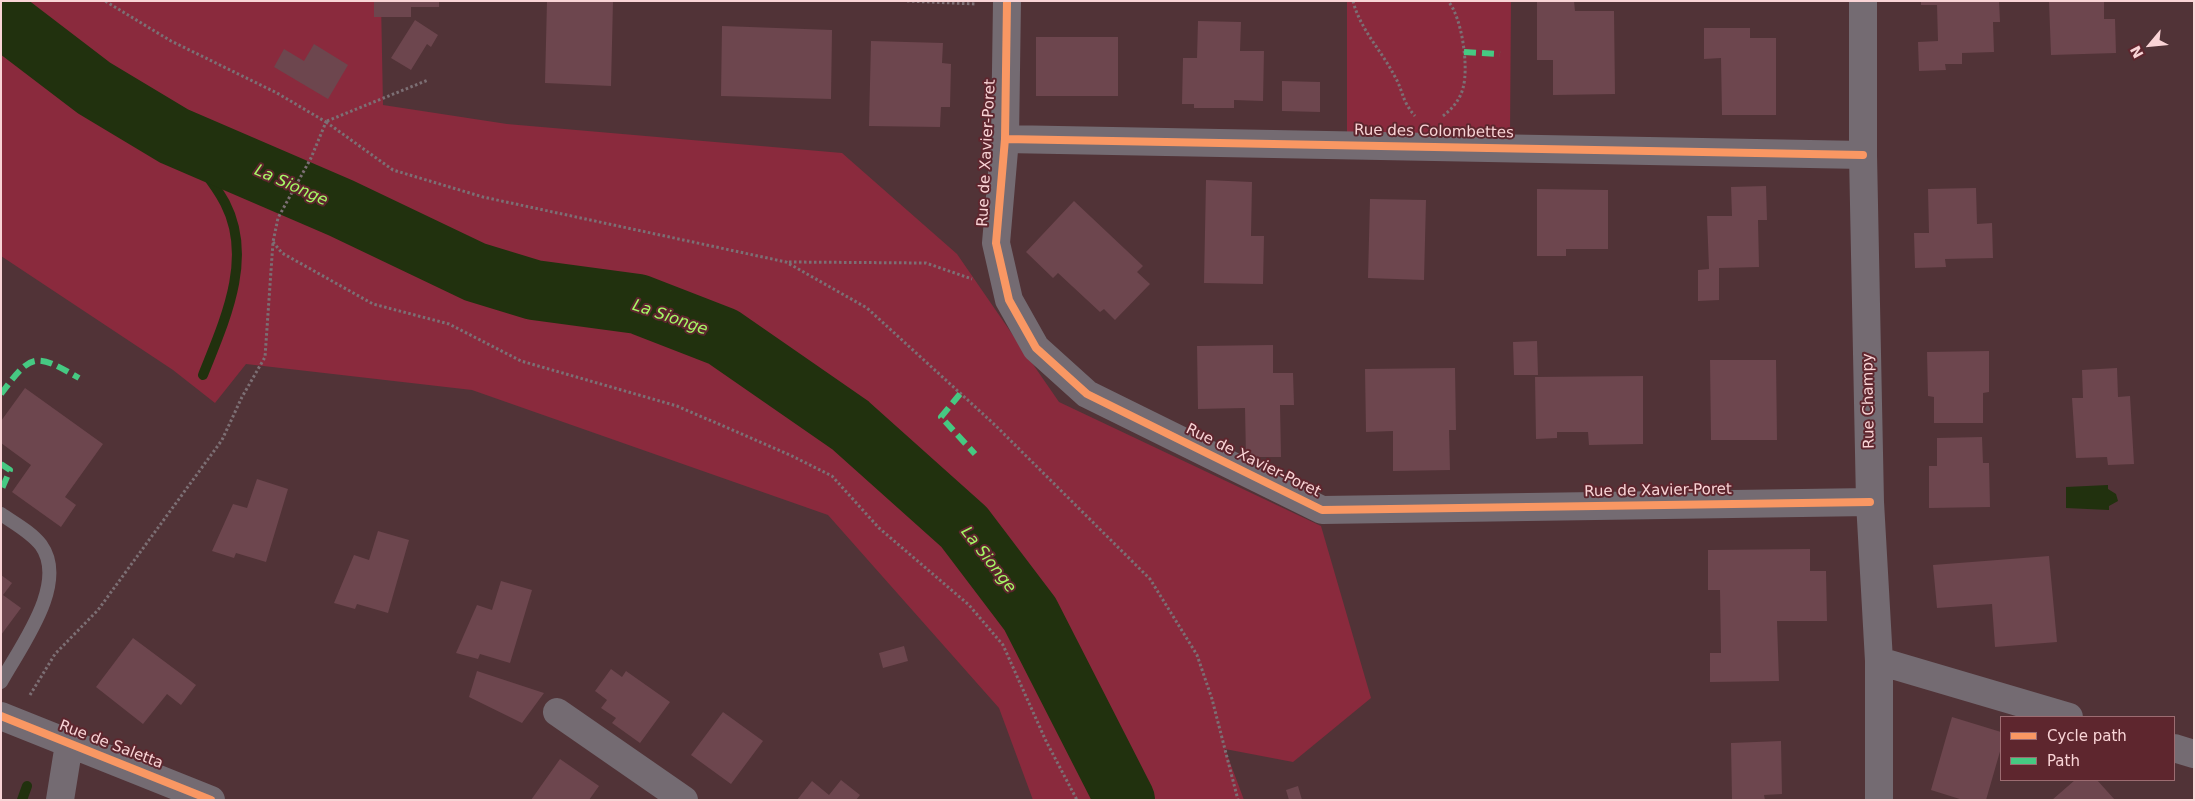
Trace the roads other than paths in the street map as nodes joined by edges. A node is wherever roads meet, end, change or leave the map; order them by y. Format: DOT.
graph roads {
  1 [pos="1863,1"];
  2 [pos="1007,3"];
  3 [pos="1005,139"];
  4 [pos="1863,155"];
  5 [pos="1870,502"];
  6 [pos="1,514"];
  7 [pos="1879,661"];
  8 [pos="1,682"];
  9 [pos="557,712"];
  10 [pos="2066,716"];
  11 [pos="8,720"];
  12 [pos="69,744"];
  13 [pos="2175,748"];
  14 [pos="2194,754"];
  15 [pos="60,800"];
  16 [pos="211,800"];
  17 [pos="684,800"];
  18 [pos="1879,800"];
  1 -- 4 [label="street, Rue Champy"];
  2 -- 3 [label="street, Rue de Xavier-Poret"];
  3 -- 4 [label="street, Rue des Colombettes"];
  3 -- 5 [label="street, Rue de Xavier-Poret"];
  4 -- 5 [label="street, Rue Champy"];
  5 -- 7 [label="street, Rue Champy"];
  6 -- 8 [label="lane"];
  7 -- 10 [label="street"];
  7 -- 18 [label="street, Rue Champy"];
  9 -- 17 [label="street"];
  11 -- 12 [label="street, Rue de Saletta"];
  12 -- 15 [label="street"];
  12 -- 16 [label="street, Rue de Saletta"];
  13 -- 14 [label="street"];
}
